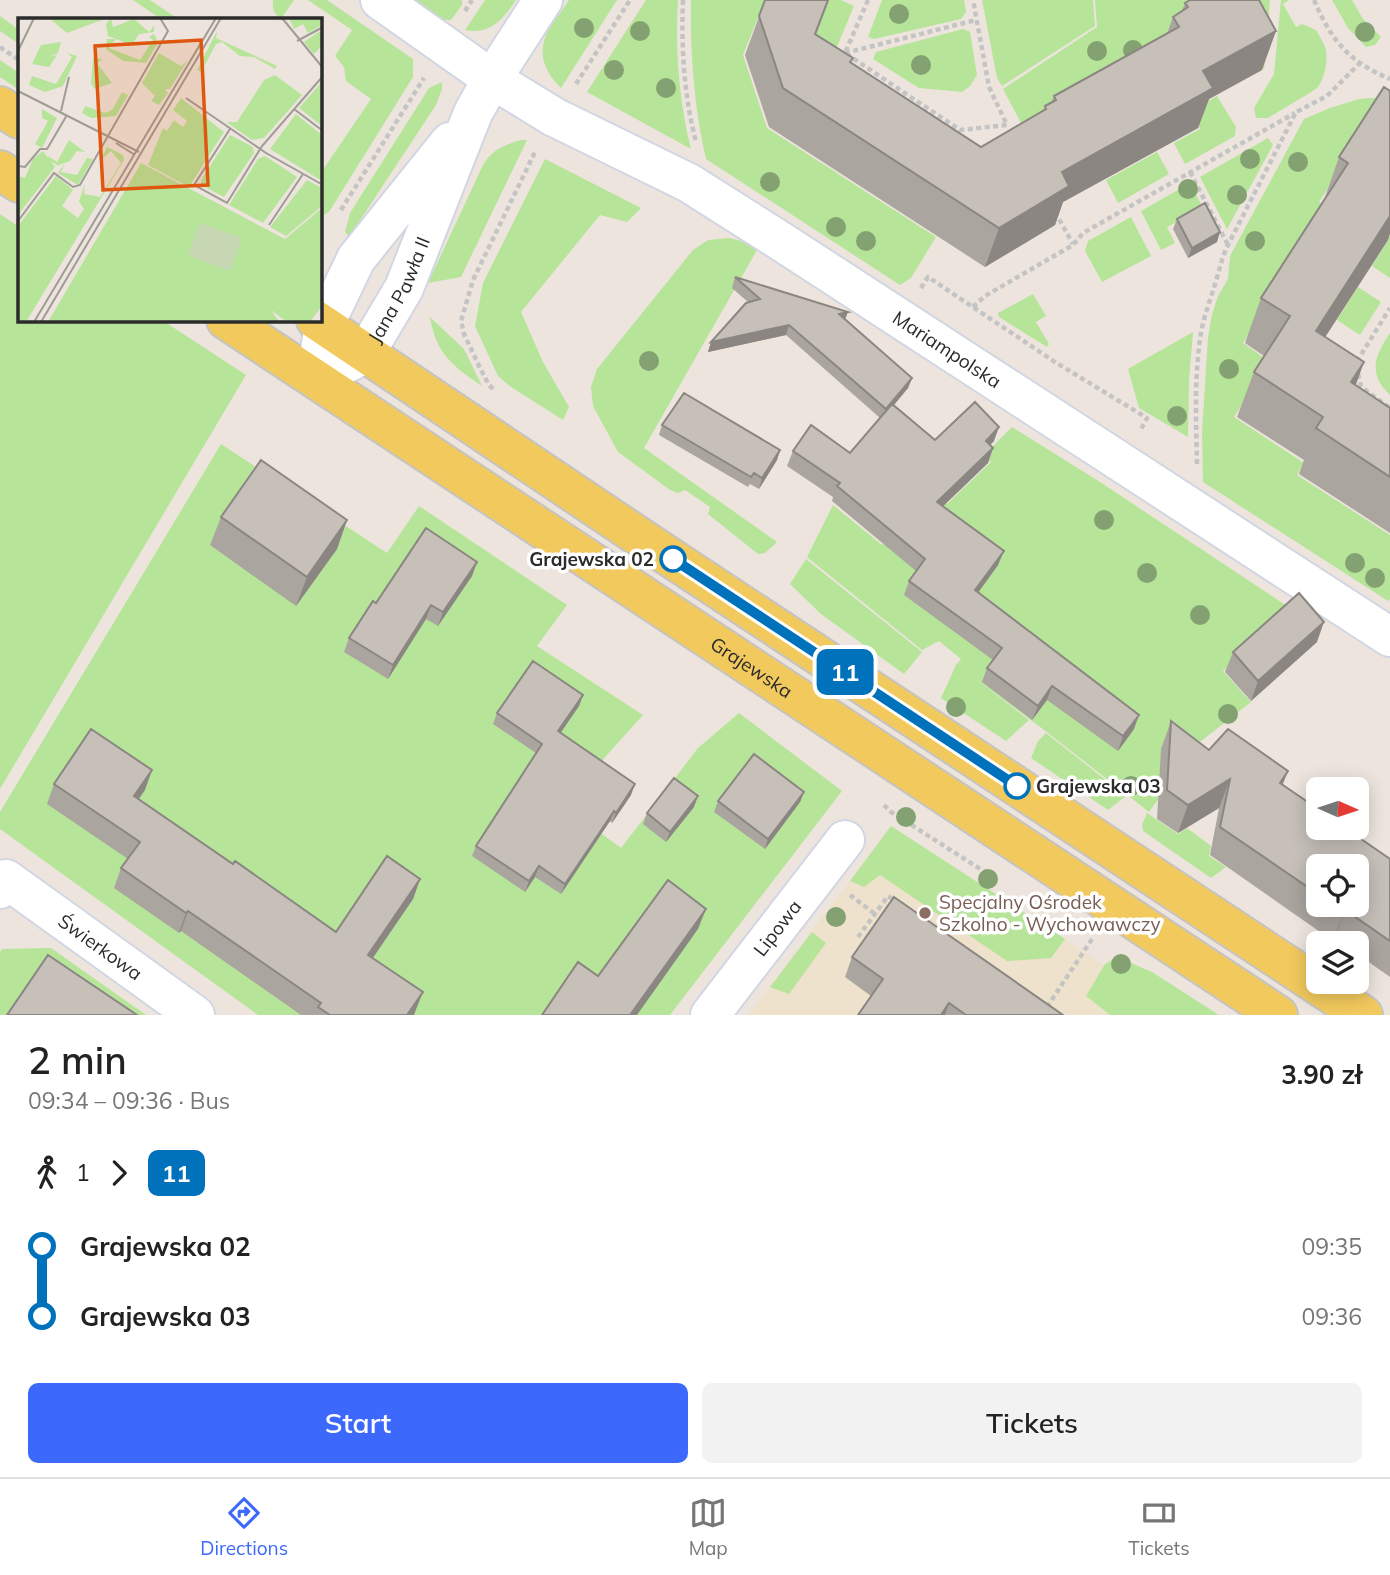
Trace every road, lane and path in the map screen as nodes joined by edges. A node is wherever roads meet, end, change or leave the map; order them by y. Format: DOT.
graph roads {
  1 [pos="380,0"];
  2 [pos="472,0"];
  3 [pos="543,0"];
  4 [pos="630,0"];
  5 [pos="683,0"];
  6 [pos="868,0"];
  7 [pos="973,0"];
  8 [pos="1314,0"];
  9 [pos="976,20"];
  10 [pos="444,45"];
  11 [pos="0,47"];
  12 [pos="845,53"];
  13 [pos="18,59"];
  14 [pos="1359,64"];
  15 [pos="492,79"];
  16 [pos="1390,79"];
  17 [pos="0,106"];
  18 [pos="1296,112"];
  19 [pos="473,113"];
  20 [pos="554,117"];
  21 [pos="18,118"];
  22 [pos="698,150"];
  23 [pos="0,170"];
  24 [pos="1190,172"];
  25 [pos="18,182"];
  26 [pos="1053,209"];
  27 [pos="337,216"];
  28 [pos="1073,244"];
  29 [pos="1228,244"];
  30 [pos="973,307"];
  31 [pos="1390,309"];
  32 [pos="322,319"];
  33 [pos="461,321"];
  34 [pos="229,322"];
  35 [pos="320,323"];
  36 [pos="365,354"];
  37 [pos="316,379"];
  38 [pos="1390,408"];
  39 [pos="1197,470"];
  40 [pos="1390,637"];
  41 [pos="845,840"];
  42 [pos="3,884"];
  43 [pos="842,890"];
  44 [pos="900,904"];
  45 [pos="875,914"];
  46 [pos="858,937"];
  47 [pos="1092,939"];
  48 [pos="1047,1007"];
  49 [pos="195,1015"];
  50 [pos="710,1015"];
  51 [pos="1279,1015"];
  52 [pos="1363,1015"];
  1 -- 10 [label="street, Mariampolska"];
  2 -- 10 [label="path"];
  3 -- 15 [label="street, Jana Pawła II"];
  4 -- 20 [label="path"];
  5 -- 22 [label="path"];
  6 -- 12 [label="path"];
  7 -- 9 [label="path"];
  8 -- 14 [label="path"];
  9 -- 12 [label="path"];
  9 -- 12 [label="path"];
  10 -- 15 [label="street, Mariampolska"];
  10 -- 27 [label="path"];
  11 -- 13 [label="path"];
  14 -- 16 [label="path"];
  14 -- 18 [label="path"];
  15 -- 19 [label="street, Jana Pawła II"];
  15 -- 20 [label="street, Mariampolska"];
  17 -- 21 [label="main road"];
  18 -- 24 [label="path"];
  18 -- 29 [label="path"];
  19 -- 32 [label="street, Jana Pawła II"];
  19 -- 36 [label="street, Jana Pawła II"];
  20 -- 33 [label="path"];
  20 -- 40 [label="street, Mariampolska"];
  23 -- 25 [label="main road"];
  24 -- 28 [label="path"];
  24 -- 29 [label="path"];
  26 -- 28 [label="path"];
  28 -- 30 [label="path"];
  29 -- 39 [label="path"];
  31 -- 38 [label="path"];
  34 -- 37 [label="main road, Grajewska"];
  35 -- 36 [label="main road"];
  35 -- 37 [label="street, Jana Pawła II"];
  36 -- 37 [label="street, Jana Pawła II"];
  36 -- 52 [label="main road"];
  37 -- 51 [label="main road, Grajewska"];
  41 -- 50 [label="street, Lipowa"];
  42 -- 49 [label="street, Świerkowa"];
  43 -- 45 [label="path"];
  44 -- 45 [label="path"];
  45 -- 46 [label="path"];
  47 -- 48 [label="path"];
}
